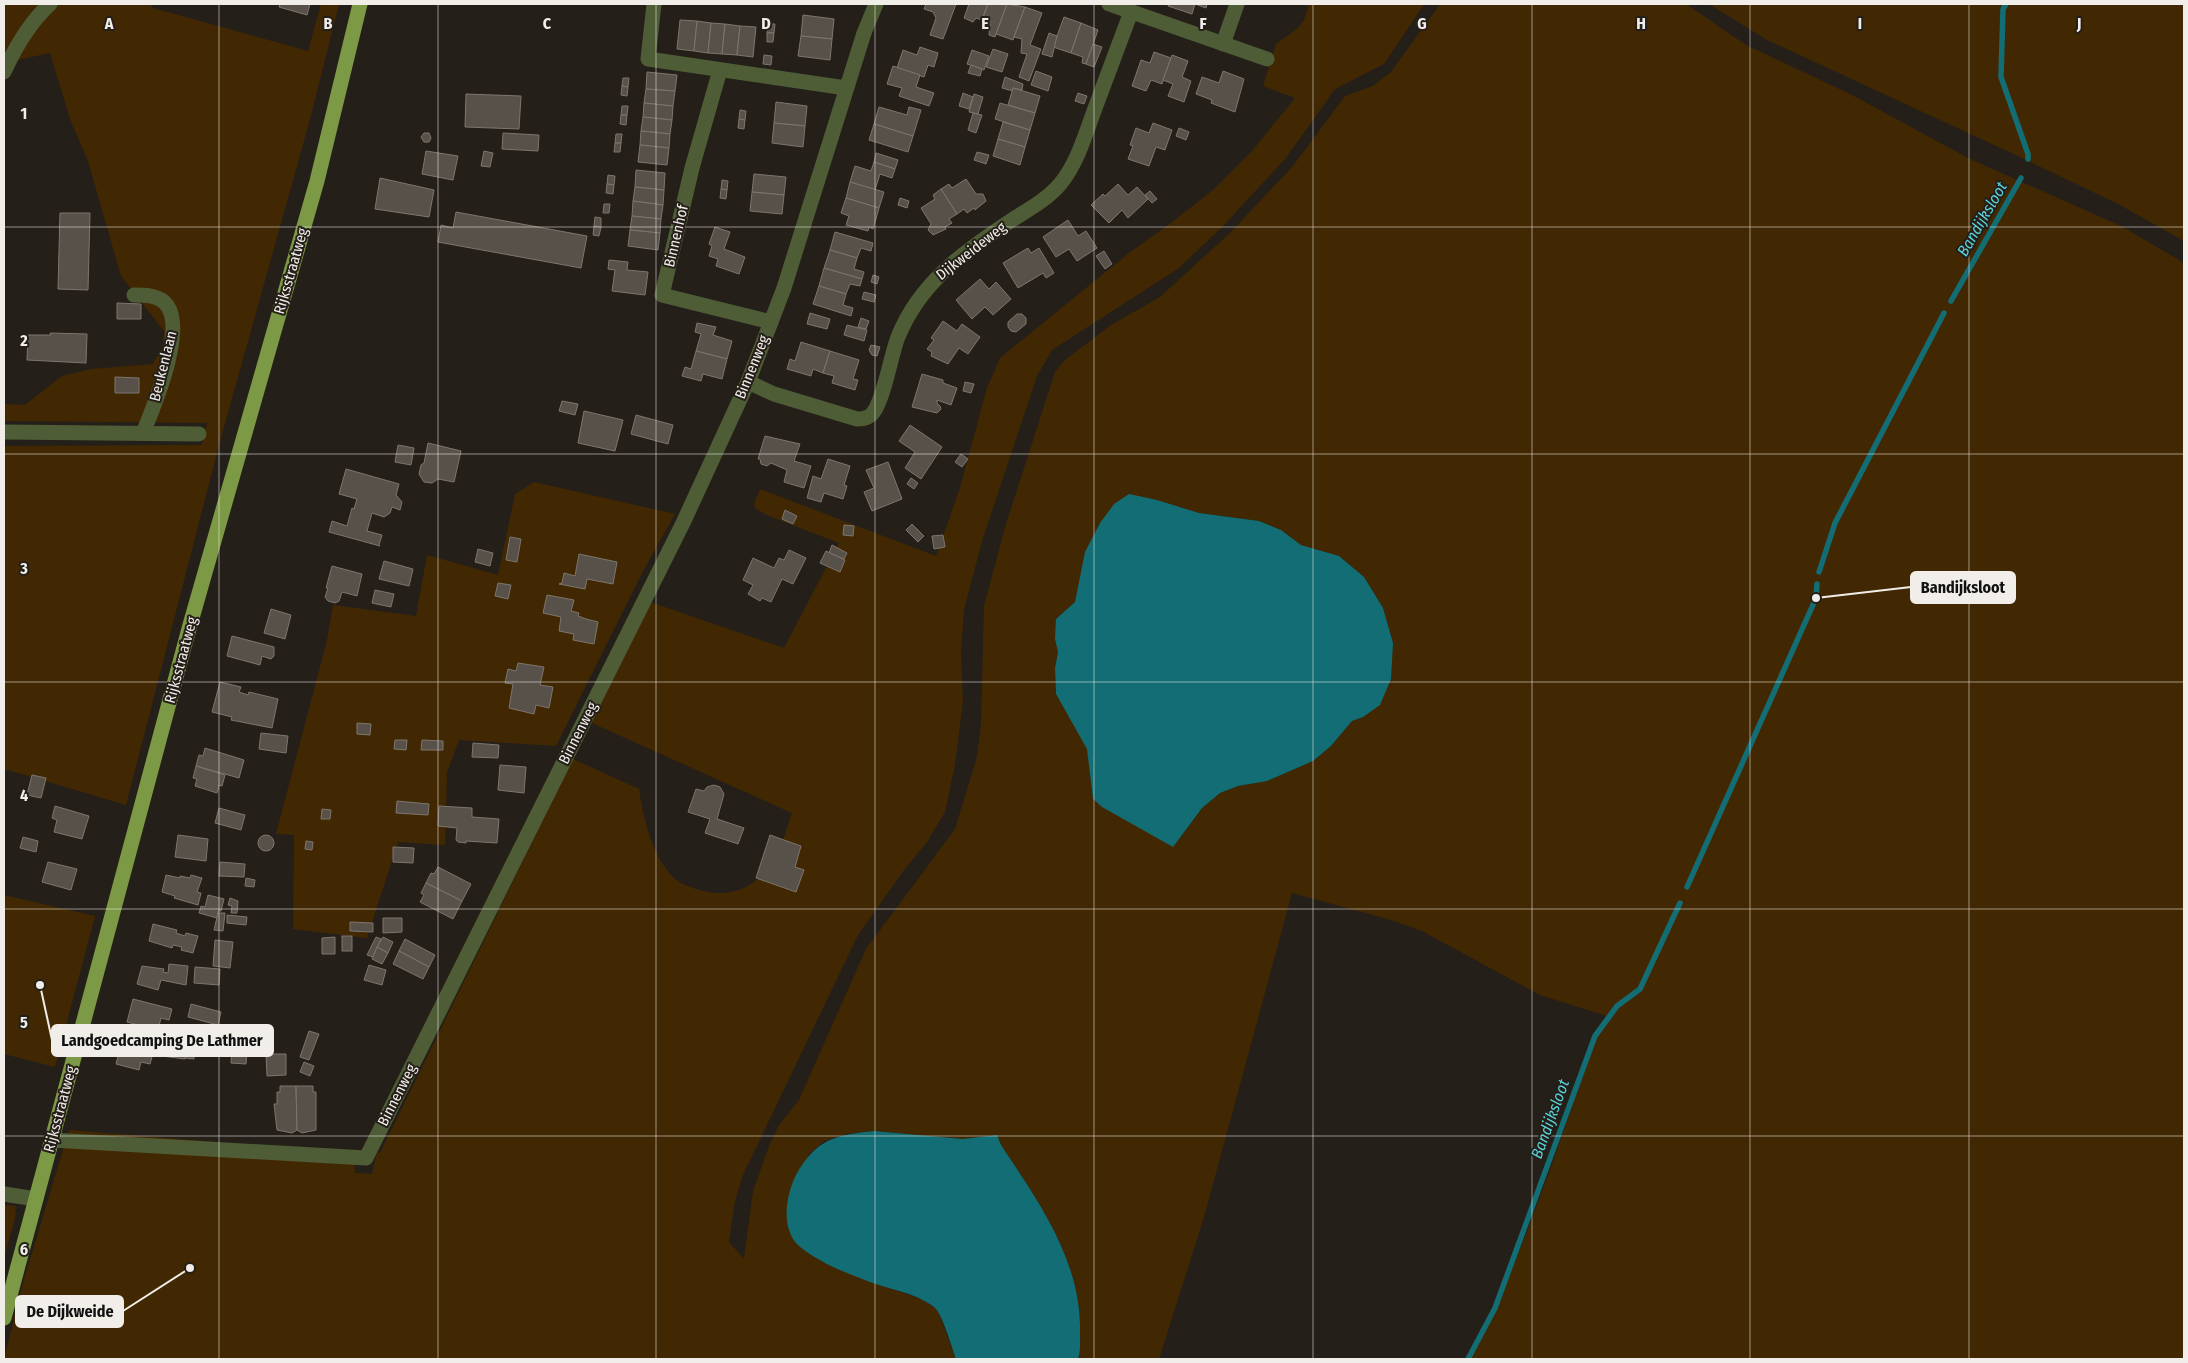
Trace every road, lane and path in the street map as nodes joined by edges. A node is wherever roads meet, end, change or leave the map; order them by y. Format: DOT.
graph roads {
  1 [pos="50,4"];
  2 [pos="360,4"];
  3 [pos="654,4"];
  4 [pos="876,4"];
  5 [pos="1109,4"];
  6 [pos="1238,4"];
  7 [pos="1131,12"];
  8 [pos="1223,44"];
  9 [pos="1267,59"];
  10 [pos="720,70"];
  11 [pos="4,72"];
  12 [pos="846,88"];
  13 [pos="134,295"];
  14 [pos="771,322"];
  15 [pos="748,382"];
  16 [pos="4,432"];
  17 [pos="143,433"];
  18 [pos="199,434"];
  19 [pos="52,1140"];
  20 [pos="4,1194"];
  21 [pos="36,1199"];
  22 [pos="4,1318"];
  1 -- 11 [label="street"];
  2 -- 19 [label="main road, Rijksstraatweg"];
  3 -- 10 [label="street"];
  4 -- 12 [label="street, Binnenweg"];
  5 -- 7 [label="street"];
  6 -- 8 [label="street"];
  7 -- 8 [label="street"];
  7 -- 15 [label="street, Dijkweideweg"];
  8 -- 9 [label="street"];
  10 -- 12 [label="street"];
  10 -- 14 [label="street, Binnenhof"];
  12 -- 14 [label="street, Binnenweg"];
  13 -- 17 [label="street, Beukenlaan"];
  14 -- 15 [label="street, Binnenweg"];
  15 -- 19 [label="street, Binnenweg"];
  16 -- 17 [label="street"];
  17 -- 18 [label="street"];
  19 -- 21 [label="main road, Rijksstraatweg"];
  20 -- 21 [label="street"];
  21 -- 22 [label="main road, Rijksstraatweg"];
}
